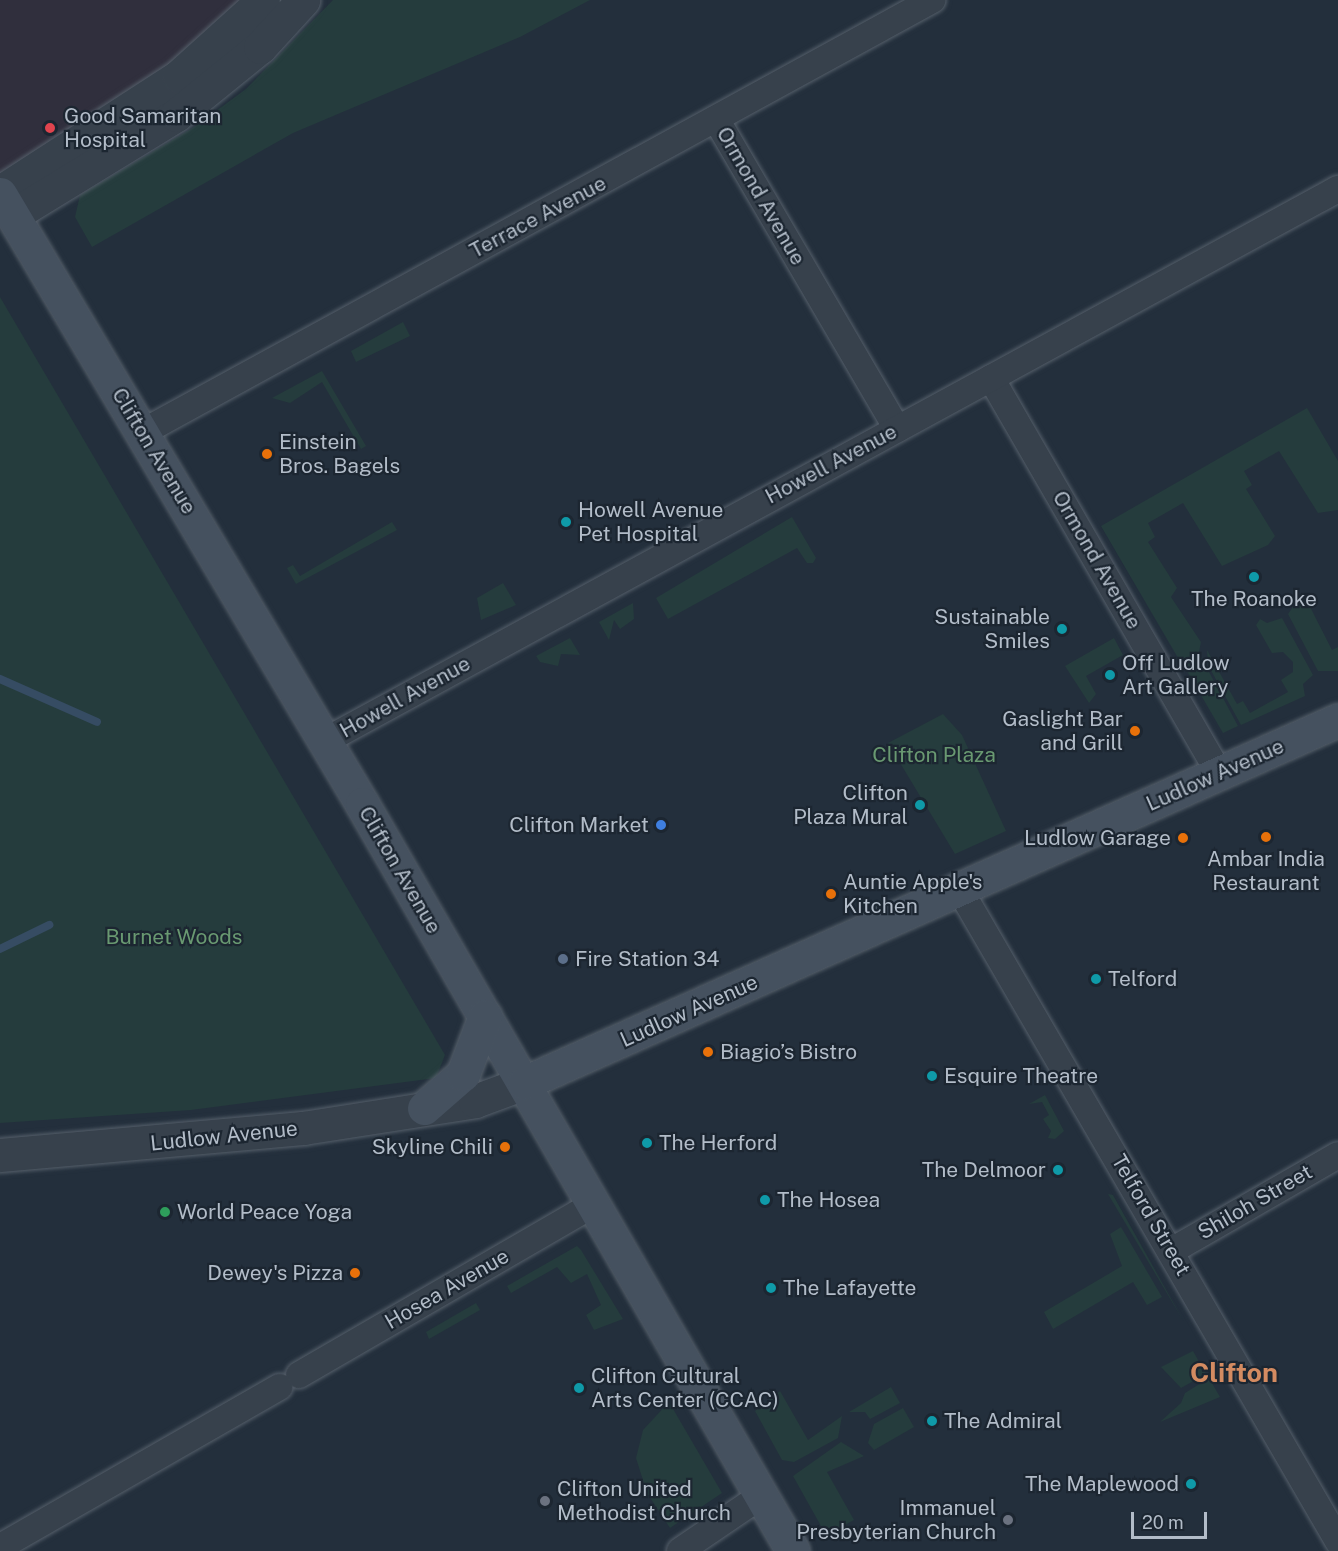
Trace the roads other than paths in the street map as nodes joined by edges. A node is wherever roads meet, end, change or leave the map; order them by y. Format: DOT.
graph roads {
  1 [pos="263,0"];
  2 [pos="303,0"];
  3 [pos="933,0"];
  4 [pos="717,119"];
  5 [pos="1338,189"];
  6 [pos="4,200"];
  7 [pos="991,378"];
  8 [pos="897,429"];
  9 [pos="143,432"];
  10 [pos="1338,720"];
  11 [pos="325,741"];
  12 [pos="1220,773"];
  13 [pos="960,890"];
  14 [pos="484,1016"];
  15 [pos="524,1083"];
  16 [pos="424,1108"];
  17 [pos="0,1155"];
  18 [pos="1338,1155"];
  19 [pos="594,1204"];
  20 [pos="1173,1250"];
  21 [pos="761,1496"];
  22 [pos="1338,1541"];
  23 [pos="0,1547"];
  24 [pos="680,1551"];
  25 [pos="793,1551"];
  1 -- 6 [label="street"];
  2 -- 6 [label="street"];
  3 -- 4 [label="street, Terrace Avenue"];
  4 -- 8 [label="street, Ormond Avenue"];
  4 -- 9 [label="street, Terrace Avenue"];
  5 -- 7 [label="street, Howell Avenue"];
  6 -- 9 [label="main road, Clifton Avenue"];
  7 -- 8 [label="street, Howell Avenue"];
  7 -- 12 [label="street, Ormond Avenue"];
  8 -- 11 [label="street, Howell Avenue"];
  9 -- 11 [label="main road, Clifton Avenue"];
  10 -- 12 [label="main road, Ludlow Avenue"];
  11 -- 14 [label="main road, Clifton Avenue"];
  12 -- 13 [label="main road, Ludlow Avenue"];
  13 -- 15 [label="main road, Ludlow Avenue"];
  13 -- 20 [label="street, Telford Street"];
  14 -- 15 [label="main road, Clifton Avenue"];
  14 -- 16 [label="main road"];
  15 -- 16 [label="street, Ludlow Avenue"];
  15 -- 19 [label="main road, Clifton Avenue"];
  16 -- 17 [label="street, Ludlow Avenue"];
  18 -- 20 [label="street, Shiloh Street"];
  19 -- 21 [label="main road, Clifton Avenue"];
  19 -- 23 [label="street, Hosea Avenue"];
  20 -- 22 [label="street, Telford Street"];
  21 -- 24 [label="street"];
  21 -- 25 [label="main road, Clifton Avenue"];
}
